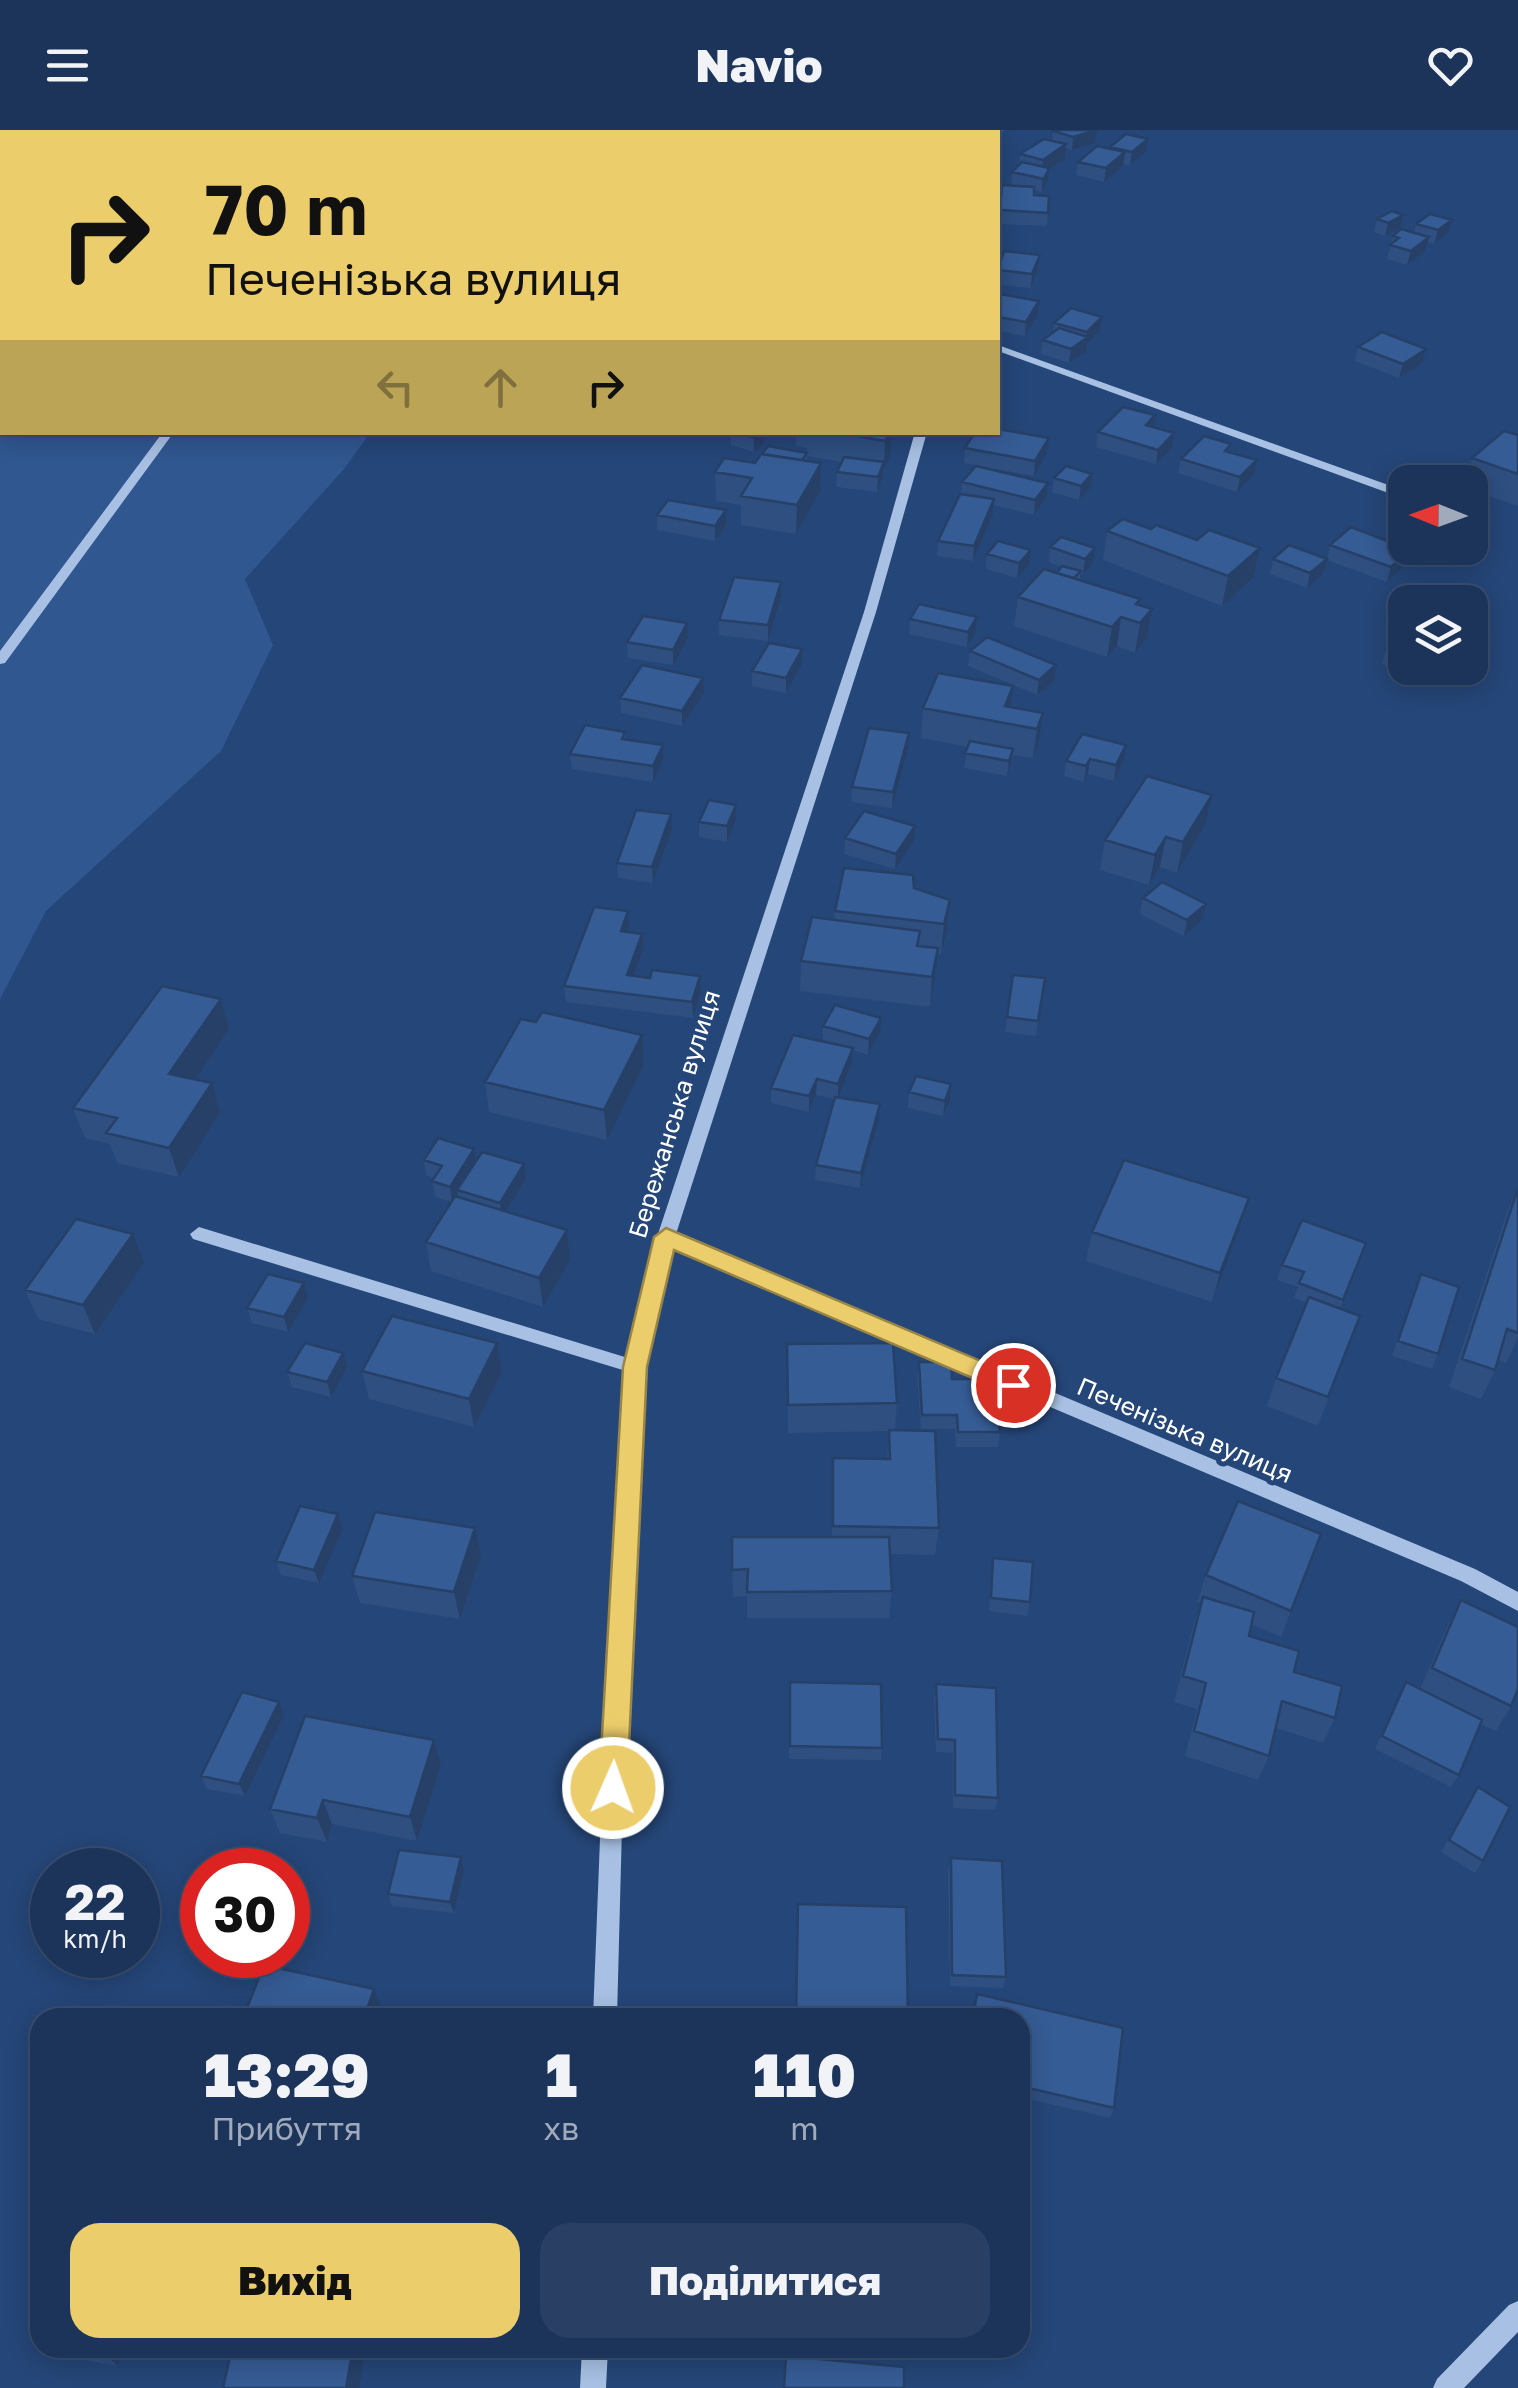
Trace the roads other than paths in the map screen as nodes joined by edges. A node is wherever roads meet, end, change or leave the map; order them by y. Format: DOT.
graph roads {
  1 [pos="1000,349"];
  2 [pos="167,435"];
  3 [pos="919,435"];
  4 [pos="1388,489"];
  5 [pos="0,660"];
  6 [pos="199,1234"];
  7 [pos="666,1237"];
  8 [pos="635,1367"];
  9 [pos="1518,1602"];
  10 [pos="606,2008"];
  11 [pos="1518,2314"];
  12 [pos="594,2358"];
  13 [pos="593,2388"];
  14 [pos="1446,2388"];
  1 -- 4 [label="street"];
  2 -- 5 [label="street"];
  3 -- 7 [label="street, Бережанська вулиця"];
  6 -- 8 [label="street"];
  7 -- 8 [label="street, Бережанська вулиця"];
  7 -- 9 [label="street, Печенізька вулиця"];
  8 -- 10 [label="street, Бережанська вулиця"];
  11 -- 14 [label="street"];
  12 -- 13 [label="street"];
}
